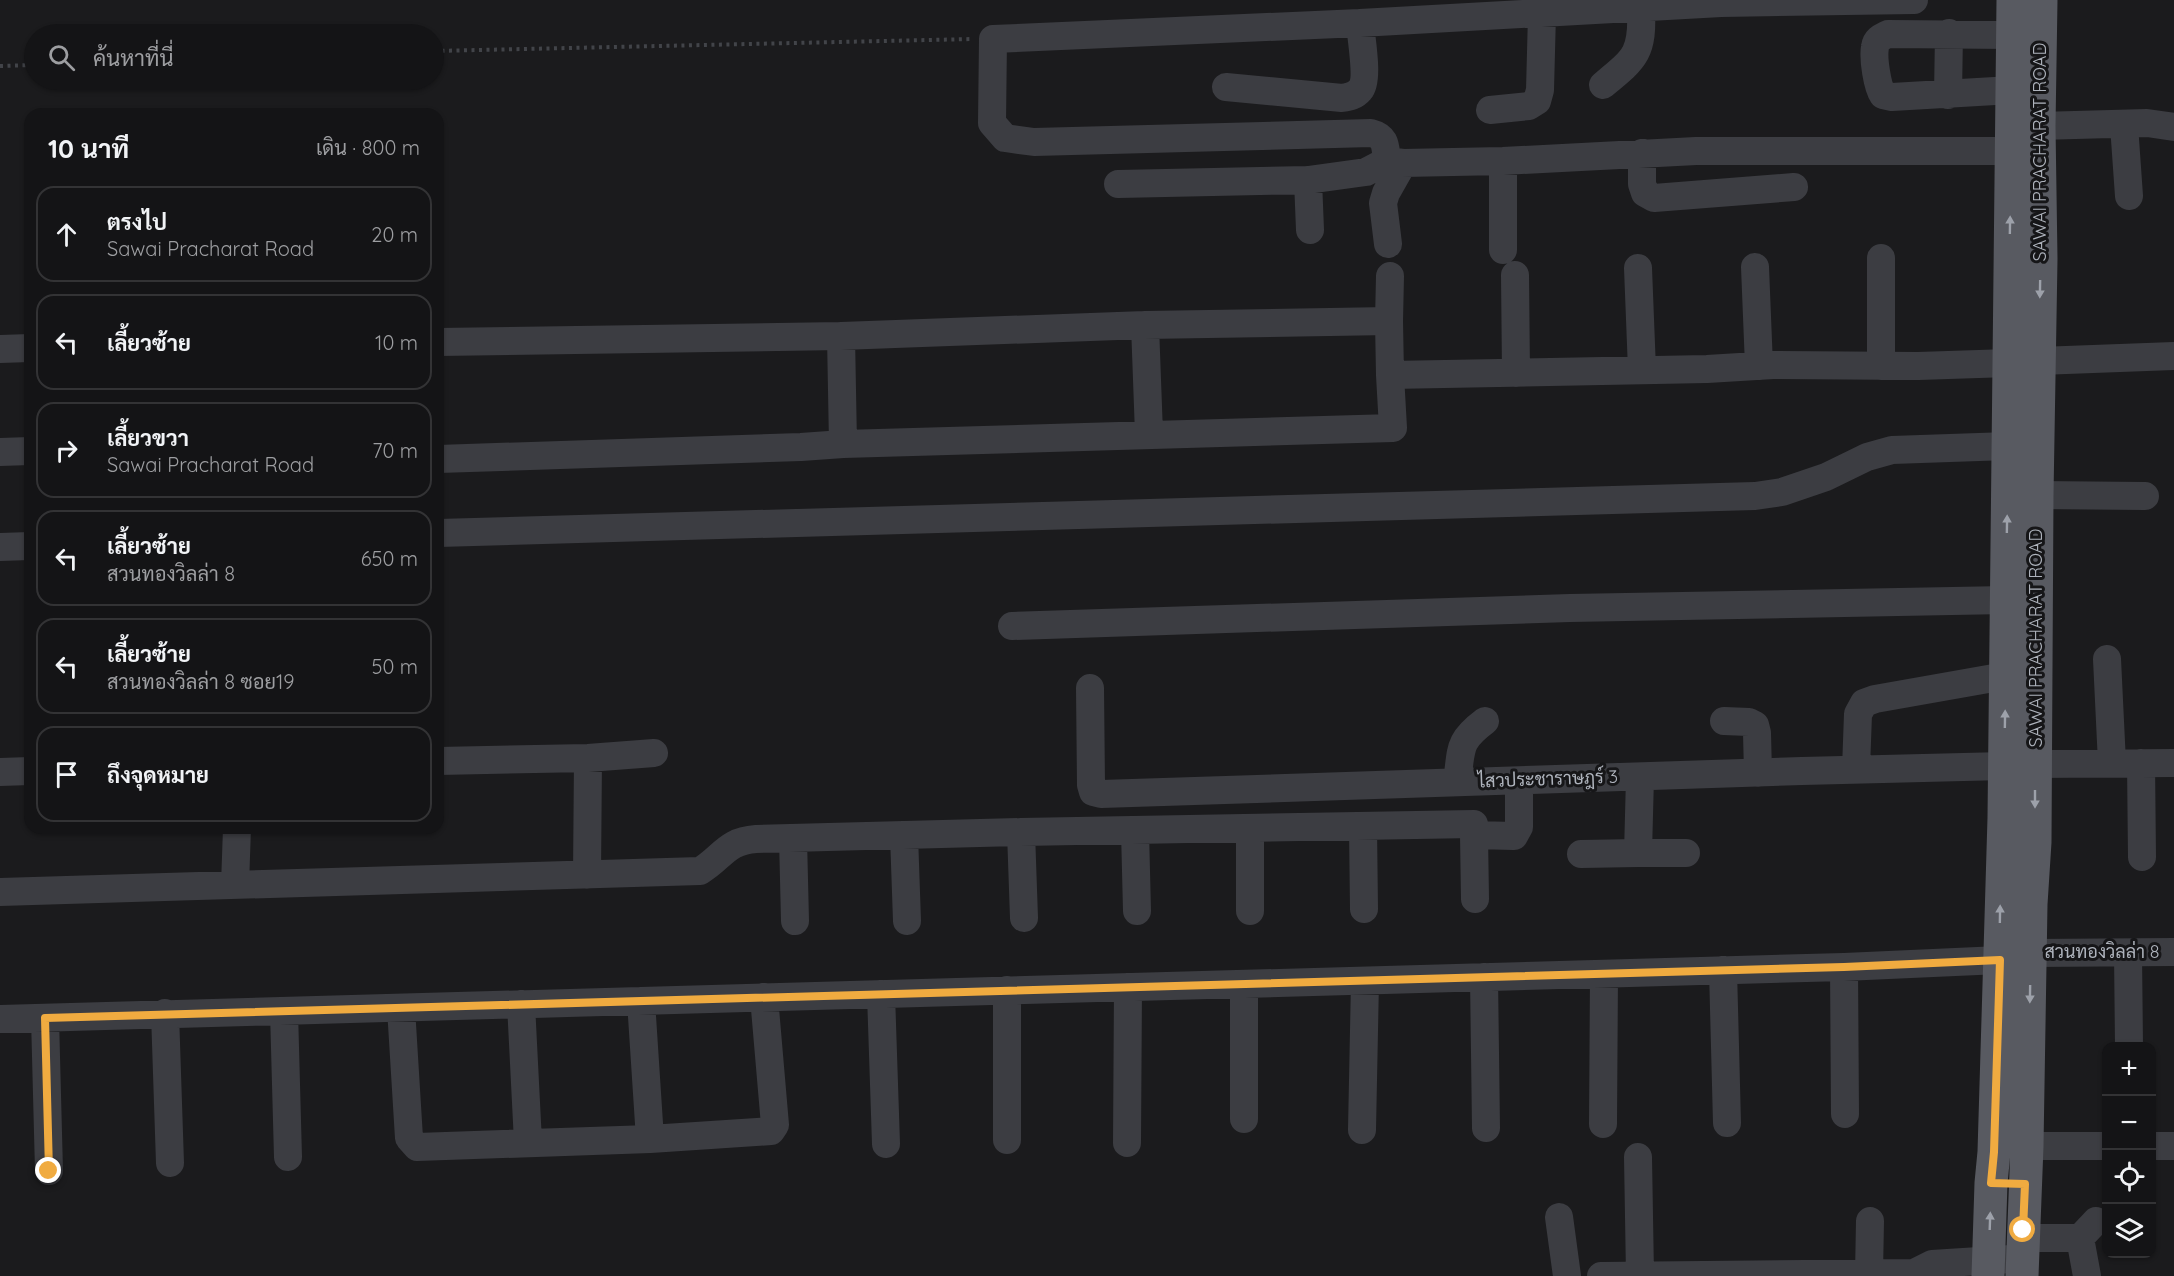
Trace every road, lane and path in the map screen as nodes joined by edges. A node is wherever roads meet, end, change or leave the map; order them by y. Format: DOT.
graph roads {
  1 [pos="1914,0"];
  2 [pos="2013,0"];
  3 [pos="2041,0"];
  4 [pos="1721,2"];
  5 [pos="1504,8"];
  6 [pos="1641,8"];
  7 [pos="1556,9"];
  8 [pos="1360,23"];
  9 [pos="1949,33"];
  10 [pos="2012,35"];
  11 [pos="993,39"];
  12 [pos="444,51"];
  13 [pos="24,65"];
  14 [pos="0,66"];
  15 [pos="1604,85"];
  16 [pos="1226,87"];
  17 [pos="2012,90"];
  18 [pos="1948,95"];
  19 [pos="1490,110"];
  20 [pos="2124,125"];
  21 [pos="2039,126"];
  22 [pos="2174,127"];
  23 [pos="2011,151"];
  24 [pos="1642,153"];
  25 [pos="1503,161"];
  26 [pos="1395,162"];
  27 [pos="1308,180"];
  28 [pos="1118,184"];
  29 [pos="1794,187"];
  30 [pos="2129,196"];
  31 [pos="1310,230"];
  32 [pos="1388,244"];
  33 [pos="1881,258"];
  34 [pos="1755,267"];
  35 [pos="1638,268"];
  36 [pos="1390,276"];
  37 [pos="1389,321"];
  38 [pos="1145,325"];
  39 [pos="841,336"];
  40 [pos="444,342"];
  41 [pos="24,348"];
  42 [pos="0,349"];
  43 [pos="2174,356"];
  44 [pos="2024,362"];
  45 [pos="1759,366"];
  46 [pos="1881,366"];
  47 [pos="1642,370"];
  48 [pos="1516,373"];
  49 [pos="1390,375"];
  50 [pos="1149,434"];
  51 [pos="843,444"];
  52 [pos="2008,446"];
  53 [pos="24,451"];
  54 [pos="0,452"];
  55 [pos="444,459"];
  56 [pos="2037,495"];
  57 [pos="2145,496"];
  58 [pos="444,533"];
  59 [pos="24,546"];
  60 [pos="0,547"];
  61 [pos="2006,600"];
  62 [pos="1012,626"];
  63 [pos="2107,659"];
  64 [pos="2005,676"];
  65 [pos="1090,688"];
  66 [pos="1485,721"];
  67 [pos="1724,721"];
  68 [pos="654,753"];
  69 [pos="588,758"];
  70 [pos="444,761"];
  71 [pos="2141,763"];
  72 [pos="2174,763"];
  73 [pos="2112,764"];
  74 [pos="2020,765"];
  75 [pos="1856,770"];
  76 [pos="24,771"];
  77 [pos="0,772"];
  78 [pos="1758,773"];
  79 [pos="1640,777"];
  80 [pos="1457,781"];
  81 [pos="1519,781"];
  82 [pos="1363,827"];
  83 [pos="1250,828"];
  84 [pos="1135,831"];
  85 [pos="1021,832"];
  86 [pos="237,834"];
  87 [pos="904,835"];
  88 [pos="1474,835"];
  89 [pos="793,838"];
  90 [pos="1638,853"];
  91 [pos="1686,853"];
  92 [pos="1581,854"];
  93 [pos="2142,857"];
  94 [pos="587,875"];
  95 [pos="236,885"];
  96 [pos="0,892"];
  97 [pos="1475,899"];
  98 [pos="1364,909"];
  99 [pos="1137,911"];
  100 [pos="1250,912"];
  101 [pos="1024,918"];
  102 [pos="795,921"];
  103 [pos="907,921"];
  104 [pos="2174,952"];
  105 [pos="2128,953"];
  106 [pos="2015,956"];
  107 [pos="1844,967"];
  108 [pos="1723,970"];
  109 [pos="1604,974"];
  110 [pos="1484,977"];
  111 [pos="1365,981"];
  112 [pos="1244,984"];
  113 [pos="1128,987"];
  114 [pos="1007,990"];
  115 [pos="881,994"];
  116 [pos="764,998"];
  117 [pos="641,1001"];
  118 [pos="521,1004"];
  119 [pos="401,1008"];
  120 [pos="284,1011"];
  121 [pos="165,1013"];
  122 [pos="45,1018"];
  123 [pos="0,1019"];
  124 [pos="2129,1042"];
  125 [pos="1845,1114"];
  126 [pos="1244,1119"];
  127 [pos="1727,1123"];
  128 [pos="1603,1124"];
  129 [pos="1486,1128"];
  130 [pos="1362,1130"];
  131 [pos="650,1139"];
  132 [pos="1007,1140"];
  133 [pos="528,1142"];
  134 [pos="1127,1143"];
  135 [pos="886,1144"];
  136 [pos="2027,1146"];
  137 [pos="2102,1146"];
  138 [pos="2156,1146"];
  139 [pos="2174,1146"];
  140 [pos="288,1157"];
  141 [pos="1638,1157"];
  142 [pos="170,1163"];
  143 [pos="49,1171"];
  144 [pos="1991,1183"];
  145 [pos="2025,1184"];
  146 [pos="1559,1216"];
  147 [pos="1870,1221"];
  148 [pos="2022,1258"];
  149 [pos="1988,1268"];
  150 [pos="1869,1274"];
  151 [pos="1919,1274"];
  152 [pos="1640,1275"];
  153 [pos="1753,1275"];
  154 [pos="1823,1275"];
  155 [pos="1567,1276"];
  156 [pos="1601,1276"];
  157 [pos="2087,1276"];
  1 -- 4 [label="street"];
  2 -- 10 [label="main road, SAWAI PRACHARAT ROAD"];
  3 -- 21 [label="main road, SAWAI PRACHARAT ROAD"];
  4 -- 6 [label="street"];
  5 -- 7 [label="street"];
  5 -- 8 [label="street"];
  6 -- 7 [label="street"];
  6 -- 15 [label="street"];
  7 -- 19 [label="street"];
  8 -- 11 [label="street"];
  8 -- 16 [label="street"];
  9 -- 10 [label="street"];
  9 -- 18 [label="street"];
  9 -- 18 [label="street"];
  10 -- 17 [label="main road, SAWAI PRACHARAT ROAD"];
  11 -- 12 [label="path"];
  11 -- 26 [label="street"];
  13 -- 14 [label="path"];
  17 -- 18 [label="street"];
  17 -- 23 [label="main road, SAWAI PRACHARAT ROAD"];
  20 -- 21 [label="street"];
  20 -- 22 [label="street"];
  20 -- 30 [label="street"];
  21 -- 44 [label="main road, SAWAI PRACHARAT ROAD, one-way"];
  23 -- 24 [label="street"];
  44 -- 23 [label="main road, SAWAI PRACHARAT ROAD, one-way"];
  24 -- 25 [label="street"];
  24 -- 29 [label="street"];
  25 -- 26 [label="street"];
  25 -- 48 [label="street"];
  26 -- 27 [label="street"];
  26 -- 32 [label="street"];
  27 -- 28 [label="street"];
  27 -- 31 [label="street"];
  33 -- 46 [label="street"];
  34 -- 45 [label="street"];
  35 -- 47 [label="street"];
  36 -- 37 [label="street"];
  37 -- 38 [label="street"];
  37 -- 49 [label="street"];
  38 -- 39 [label="street"];
  38 -- 50 [label="street"];
  39 -- 40 [label="street"];
  39 -- 51 [label="street"];
  41 -- 42 [label="street"];
  43 -- 44 [label="street"];
  44 -- 46 [label="street"];
  44 -- 52 [label="main road, SAWAI PRACHARAT ROAD"];
  44 -- 56 [label="main road, SAWAI PRACHARAT ROAD"];
  45 -- 46 [label="street"];
  45 -- 47 [label="street"];
  47 -- 48 [label="street"];
  48 -- 49 [label="street"];
  49 -- 50 [label="street"];
  50 -- 51 [label="street"];
  51 -- 55 [label="street"];
  52 -- 58 [label="street"];
  61 -- 52 [label="main road, SAWAI PRACHARAT ROAD, one-way"];
  53 -- 54 [label="street"];
  56 -- 57 [label="street"];
  56 -- 74 [label="main road, SAWAI PRACHARAT ROAD"];
  59 -- 60 [label="street"];
  61 -- 62 [label="street"];
  61 -- 64 [label="main road, SAWAI PRACHARAT ROAD"];
  63 -- 73 [label="street"];
  74 -- 64 [label="main road, SAWAI PRACHARAT ROAD, one-way"];
  64 -- 75 [label="street"];
  65 -- 80 [label="street, ไสวประชาราษฎร์ 3"];
  66 -- 80 [label="street"];
  67 -- 78 [label="street"];
  68 -- 69 [label="street"];
  69 -- 70 [label="street"];
  69 -- 94 [label="street"];
  71 -- 72 [label="street, ไสวประชาราษฎร์ 3"];
  71 -- 73 [label="street, ไสวประชาราษฎร์ 3"];
  71 -- 93 [label="street"];
  73 -- 74 [label="street, ไสวประชาราษฎร์ 3"];
  74 -- 75 [label="street, ไสวประชาราษฎร์ 3"];
  74 -- 106 [label="main road, SAWAI PRACHARAT ROAD"];
  75 -- 78 [label="street, ไสวประชาราษฎร์ 3"];
  76 -- 77 [label="street"];
  78 -- 79 [label="street, ไสวประชาราษฎร์ 3"];
  79 -- 81 [label="street, ไสวประชาราษฎร์ 3"];
  79 -- 90 [label="street"];
  80 -- 81 [label="street, ไสวประชาราษฎร์ 3"];
  81 -- 88 [label="street"];
  82 -- 83 [label="street"];
  82 -- 88 [label="street"];
  82 -- 98 [label="street"];
  83 -- 84 [label="street"];
  83 -- 100 [label="street"];
  84 -- 85 [label="street"];
  84 -- 99 [label="street"];
  85 -- 87 [label="street"];
  85 -- 101 [label="street"];
  86 -- 95 [label="street"];
  87 -- 89 [label="street"];
  87 -- 103 [label="street"];
  88 -- 97 [label="street"];
  89 -- 94 [label="street"];
  89 -- 102 [label="street"];
  90 -- 91 [label="street"];
  90 -- 92 [label="street"];
  94 -- 95 [label="street"];
  95 -- 96 [label="street"];
  104 -- 105 [label="street, สวนทองวิลล่า 8"];
  105 -- 106 [label="street, สวนทองวิลล่า 8"];
  105 -- 124 [label="street"];
  106 -- 107 [label="street, สวนทองวิลล่า 8"];
  106 -- 136 [label="main road, SAWAI PRACHARAT ROAD, one-way"];
  106 -- 144 [label="main road, SAWAI PRACHARAT ROAD"];
  107 -- 108 [label="street, สวนทองวิลล่า 8"];
  107 -- 125 [label="street"];
  108 -- 109 [label="street, สวนทองวิลล่า 8"];
  108 -- 127 [label="street"];
  109 -- 110 [label="street, สวนทองวิลล่า 8"];
  109 -- 128 [label="street"];
  110 -- 111 [label="street, สวนทองวิลล่า 8"];
  110 -- 129 [label="street"];
  111 -- 112 [label="street, สวนทองวิลล่า 8"];
  111 -- 130 [label="street"];
  112 -- 113 [label="street, สวนทองวิลล่า 8"];
  112 -- 126 [label="street"];
  113 -- 114 [label="street, สวนทองวิลล่า 8"];
  113 -- 134 [label="street"];
  114 -- 115 [label="street, สวนทองวิลล่า 8"];
  114 -- 132 [label="street"];
  115 -- 116 [label="street, สวนทองวิลล่า 8"];
  115 -- 135 [label="street"];
  116 -- 117 [label="street, สวนทองวิลล่า 8"];
  116 -- 131 [label="street"];
  117 -- 118 [label="street, สวนทองวิลล่า 8"];
  117 -- 131 [label="street"];
  118 -- 119 [label="street, สวนทองวิลล่า 8"];
  118 -- 133 [label="street"];
  119 -- 120 [label="street, สวนทองวิลล่า 8"];
  119 -- 133 [label="street"];
  120 -- 121 [label="street, สวนทองวิลล่า 8"];
  120 -- 140 [label="street"];
  121 -- 122 [label="street, สวนทองวิลล่า 8"];
  121 -- 142 [label="street"];
  122 -- 123 [label="street, สวนทองวิลล่า 8"];
  122 -- 143 [label="street"];
  131 -- 133 [label="street"];
  136 -- 137 [label="street"];
  136 -- 145 [label="main road, SAWAI PRACHARAT ROAD"];
  138 -- 139 [label="street"];
  141 -- 152 [label="street"];
  144 -- 145 [label="main road"];
  149 -- 144 [label="main road, SAWAI PRACHARAT ROAD, one-way"];
  145 -- 148 [label="main road, SAWAI PRACHARAT ROAD"];
  146 -- 155 [label="street"];
  147 -- 150 [label="street"];
  148 -- 149 [label="street"];
  148 -- 157 [label="street"];
  149 -- 151 [label="street"];
  150 -- 151 [label="street"];
  150 -- 154 [label="street"];
  152 -- 153 [label="street"];
  152 -- 156 [label="street"];
  153 -- 154 [label="street"];
}
